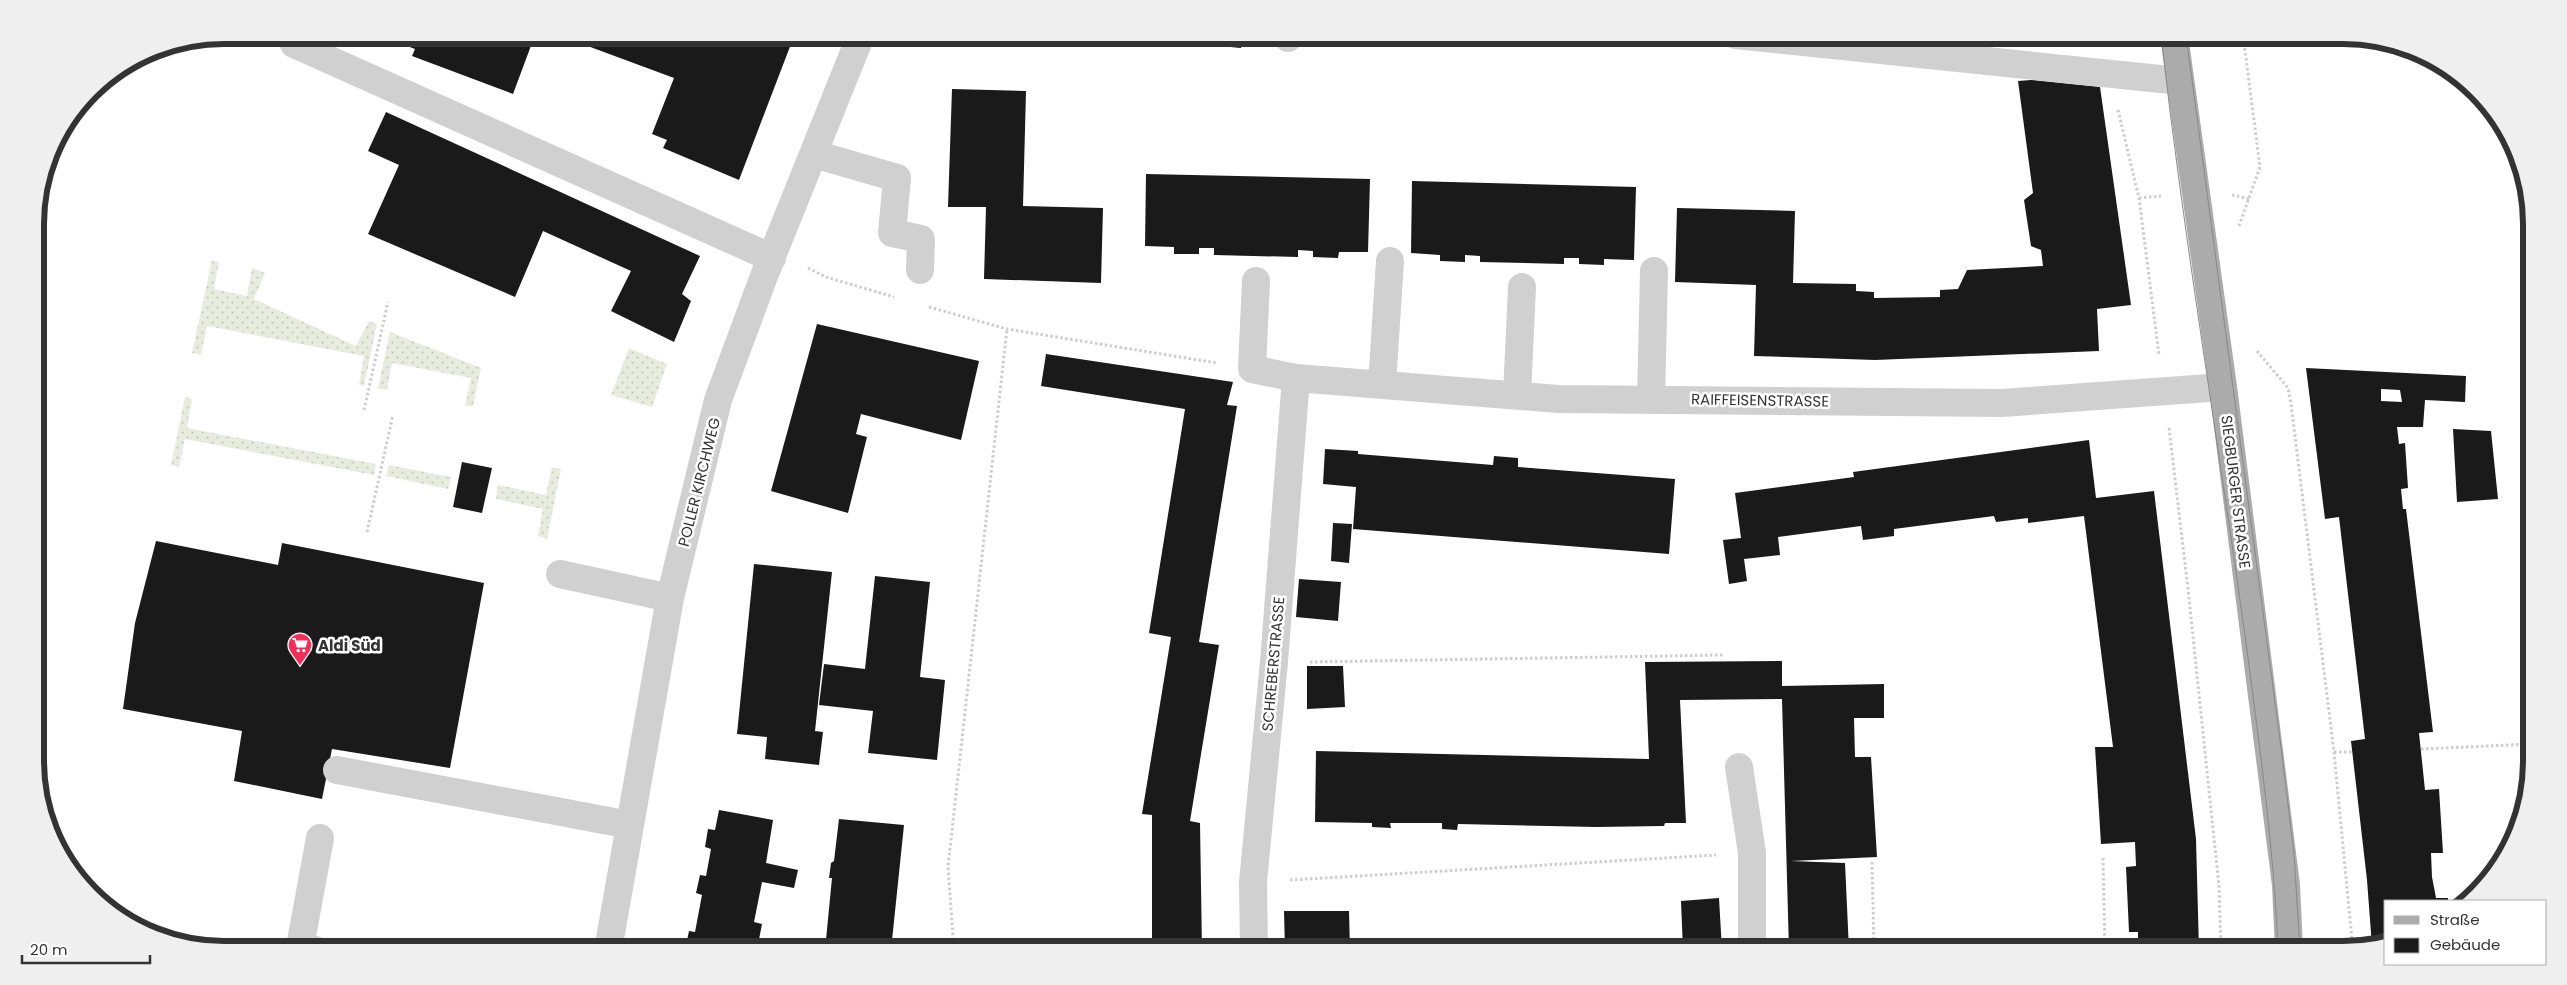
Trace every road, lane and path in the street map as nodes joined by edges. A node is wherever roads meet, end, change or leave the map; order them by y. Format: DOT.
graph roads {
  1 [pos="294,44"];
  2 [pos="857,44"];
  3 [pos="1824,44"];
  4 [pos="2175,44"];
  5 [pos="2244,44"];
  6 [pos="2112,73"];
  7 [pos="2180,81"];
  8 [pos="814,154"];
  9 [pos="2166,196"];
  10 [pos="2139,198"];
  11 [pos="2238,232"];
  12 [pos="773,255"];
  13 [pos="1390,261"];
  14 [pos="920,270"];
  15 [pos="1654,271"];
  16 [pos="1256,280"];
  17 [pos="1522,287"];
  18 [pos="898,298"];
  19 [pos="388,302"];
  20 [pos="926,306"];
  21 [pos="1007,329"];
  22 [pos="2253,345"];
  23 [pos="1252,369"];
  24 [pos="1296,378"];
  25 [pos="1382,385"];
  26 [pos="2223,387"];
  27 [pos="2164,391"];
  28 [pos="1517,395"];
  29 [pos="1651,400"];
  30 [pos="364,410"];
  31 [pos="393,415"];
  32 [pos="367,532"];
  33 [pos="560,574"];
  34 [pos="670,598"];
  35 [pos="1724,655"];
  36 [pos="1274,662"];
  37 [pos="2523,744"];
  38 [pos="2421,749"];
  39 [pos="2334,752"];
  40 [pos="2352,752"];
  41 [pos="1739,767"];
  42 [pos="337,770"];
  43 [pos="630,825"];
  44 [pos="320,838"];
  45 [pos="1752,853"];
  46 [pos="2103,858"];
  47 [pos="1872,862"];
  48 [pos="1253,882"];
  49 [pos="301,941"];
  50 [pos="610,941"];
  51 [pos="953,941"];
  52 [pos="1254,941"];
  53 [pos="1752,941"];
  54 [pos="1874,941"];
  55 [pos="2105,941"];
  56 [pos="2221,941"];
  57 [pos="2289,941"];
  58 [pos="2352,941"];
  1 -- 12 [label="street"];
  2 -- 8 [label="street, POLLER KIRCHWEG"];
  3 -- 6 [label="street"];
  4 -- 7 [label="main road, SIEGBURGER STRASSE"];
  5 -- 11 [label="path"];
  6 -- 7 [label="street"];
  6 -- 10 [label="path"];
  7 -- 26 [label="main road, SIEGBURGER STRASSE"];
  8 -- 12 [label="street, POLLER KIRCHWEG"];
  8 -- 14 [label="street"];
  9 -- 10 [label="path"];
  10 -- 27 [label="path"];
  12 -- 18 [label="path"];
  12 -- 34 [label="street, POLLER KIRCHWEG"];
  13 -- 25 [label="street"];
  15 -- 29 [label="street"];
  16 -- 23 [label="street"];
  17 -- 28 [label="street"];
  19 -- 30 [label="path"];
  20 -- 21 [label="path"];
  21 -- 23 [label="path"];
  21 -- 51 [label="path"];
  22 -- 39 [label="path"];
  23 -- 24 [label="street, RAIFFEISENSTRASSE"];
  24 -- 25 [label="street, RAIFFEISENSTRASSE"];
  24 -- 36 [label="street, SCHREBERSTRASSE"];
  25 -- 28 [label="street, RAIFFEISENSTRASSE"];
  26 -- 27 [label="street, RAIFFEISENSTRASSE"];
  26 -- 57 [label="main road, SIEGBURGER STRASSE"];
  27 -- 29 [label="street, RAIFFEISENSTRASSE"];
  27 -- 56 [label="path"];
  28 -- 29 [label="street, RAIFFEISENSTRASSE"];
  31 -- 32 [label="path"];
  33 -- 34 [label="street"];
  34 -- 43 [label="street, POLLER KIRCHWEG"];
  35 -- 36 [label="path"];
  36 -- 48 [label="street, SCHREBERSTRASSE"];
  37 -- 38 [label="path"];
  39 -- 40 [label="path"];
  39 -- 58 [label="path"];
  41 -- 45 [label="street"];
  42 -- 43 [label="street"];
  43 -- 50 [label="street, POLLER KIRCHWEG"];
  44 -- 49 [label="street"];
  45 -- 48 [label="path"];
  45 -- 53 [label="street"];
  46 -- 55 [label="path"];
  47 -- 54 [label="path"];
  48 -- 52 [label="street, SCHREBERSTRASSE"];
}
